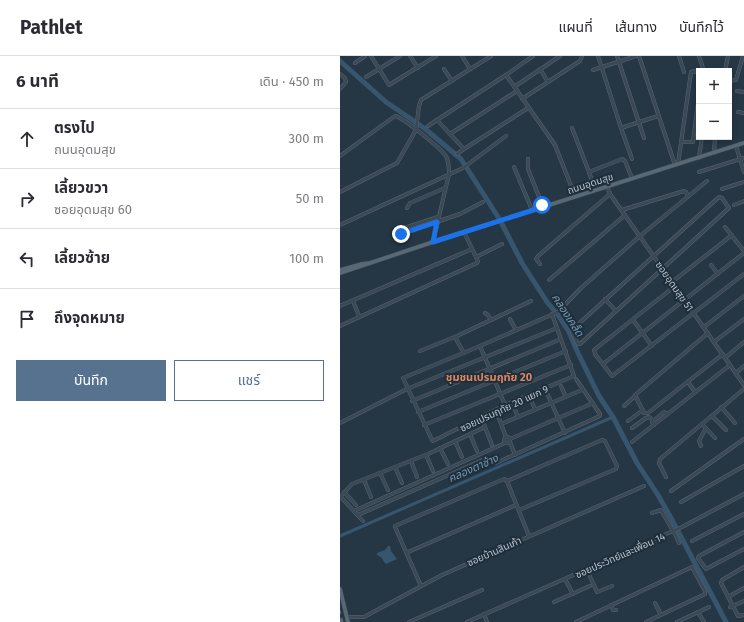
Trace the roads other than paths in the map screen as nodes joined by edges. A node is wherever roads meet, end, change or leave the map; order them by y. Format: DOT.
graph roads {
  1 [pos="365,56"];
  2 [pos="371,56"];
  3 [pos="400,56"];
  4 [pos="410,56"];
  5 [pos="436,56"];
  6 [pos="462,56"];
  7 [pos="491,56"];
  8 [pos="533,56"];
  9 [pos="560,56"];
  10 [pos="582,56"];
  11 [pos="598,56"];
  12 [pos="617,56"];
  13 [pos="638,56"];
  14 [pos="679,56"];
  15 [pos="698,56"];
  16 [pos="728,56"];
  17 [pos="743,56"];
  18 [pos="619,62"];
  19 [pos="354,63"];
  20 [pos="602,67"];
  21 [pos="418,68"];
  22 [pos="703,68"];
  23 [pos="725,68"];
  24 [pos="379,69"];
  25 [pos="444,69"];
  26 [pos="470,69"];
  27 [pos="540,69"];
  28 [pos="593,70"];
  29 [pos="684,72"];
  30 [pos="696,72"];
  31 [pos="340,74"];
  32 [pos="506,75"];
  33 [pos="366,77"];
  34 [pos="732,80"];
  35 [pos="452,81"];
  36 [pos="548,82"];
  37 [pos="514,86"];
  38 [pos="340,89"];
  39 [pos="517,91"];
  40 [pos="737,91"];
  41 [pos="744,92"];
  42 [pos="522,99"];
  43 [pos="698,104"];
  44 [pos="528,108"];
  45 [pos="738,112"];
  46 [pos="744,113"];
  47 [pos="658,116"];
  48 [pos="437,120"];
  49 [pos="639,122"];
  50 [pos="428,126"];
  51 [pos="417,128"];
  52 [pos="572,128"];
  53 [pos="621,128"];
  54 [pos="450,134"];
  55 [pos="506,136"];
  56 [pos="644,138"];
  57 [pos="702,140"];
  58 [pos="715,140"];
  59 [pos="681,142"];
  60 [pos="744,143"];
  61 [pos="736,146"];
  62 [pos="464,149"];
  63 [pos="714,153"];
  64 [pos="458,154"];
  65 [pos="340,156"];
  66 [pos="699,158"];
  67 [pos="528,159"];
  68 [pos="632,159"];
  69 [pos="742,159"];
  70 [pos="676,164"];
  71 [pos="514,167"];
  72 [pos="589,172"];
  73 [pos="699,172"];
  74 [pos="744,172"];
  75 [pos="449,174"];
  76 [pos="632,178"];
  77 [pos="707,180"];
  78 [pos="744,182"];
  79 [pos="607,186"];
  80 [pos="445,188"];
  81 [pos="722,189"];
  82 [pos="595,190"];
  83 [pos="340,192"];
  84 [pos="610,194"];
  85 [pos="575,196"];
  86 [pos="688,196"];
  87 [pos="483,202"];
  88 [pos="744,202"];
  89 [pos="734,205"];
  90 [pos="543,207"];
  91 [pos="407,208"];
  92 [pos="532,210"];
  93 [pos="622,210"];
  94 [pos="625,216"];
  95 [pos="438,217"];
  96 [pos="437,222"];
  97 [pos="340,225"];
  98 [pos="725,227"];
  99 [pos="398,230"];
  100 [pos="464,232"];
  101 [pos="401,234"];
  102 [pos="732,235"];
  103 [pos="640,236"];
  104 [pos="433,242"];
  105 [pos="502,244"];
  106 [pos="472,249"];
  107 [pos="744,252"];
  108 [pos="654,256"];
  109 [pos="476,257"];
  110 [pos="373,263"];
  111 [pos="540,264"];
  112 [pos="711,264"];
  113 [pos="663,269"];
  114 [pos="340,270"];
  115 [pos="718,274"];
  116 [pos="744,274"];
  117 [pos="340,275"];
  118 [pos="549,280"];
  119 [pos="672,282"];
  120 [pos="675,286"];
  121 [pos="744,296"];
  122 [pos="606,299"];
  123 [pos="684,299"];
  124 [pos="353,301"];
  125 [pos="531,301"];
  126 [pos="340,306"];
  127 [pos="616,311"];
  128 [pos="492,312"];
  129 [pos="555,313"];
  130 [pos="693,313"];
  131 [pos="359,316"];
  132 [pos="510,319"];
  133 [pos="744,319"];
  134 [pos="491,320"];
  135 [pos="633,320"];
  136 [pos="340,326"];
  137 [pos="704,327"];
  138 [pos="557,328"];
  139 [pos="516,330"];
  140 [pos="642,332"];
  141 [pos="708,333"];
  142 [pos="457,336"];
  143 [pos="561,339"];
  144 [pos="714,342"];
  145 [pos="744,342"];
  146 [pos="480,346"];
  147 [pos="652,346"];
  148 [pos="420,351"];
  149 [pos="566,352"];
  150 [pos="464,353"];
  151 [pos="724,356"];
  152 [pos="485,357"];
  153 [pos="603,364"];
  154 [pos="570,365"];
  155 [pos="730,365"];
  156 [pos="744,366"];
  157 [pos="490,369"];
  158 [pos="736,373"];
  159 [pos="744,377"];
  160 [pos="576,379"];
  161 [pos="740,380"];
  162 [pos="495,381"];
  163 [pos="688,382"];
  164 [pos="744,385"];
  165 [pos="561,386"];
  166 [pos="407,389"];
  167 [pos="744,389"];
  168 [pos="582,390"];
  169 [pos="546,391"];
  170 [pos="696,392"];
  171 [pos="500,393"];
  172 [pos="635,396"];
  173 [pos="566,397"];
  174 [pos="530,398"];
  175 [pos="412,401"];
  176 [pos="551,403"];
  177 [pos="593,403"];
  178 [pos="505,405"];
  179 [pos="513,405"];
  180 [pos="624,406"];
  181 [pos="721,408"];
  182 [pos="536,410"];
  183 [pos="643,410"];
  184 [pos="418,412"];
  185 [pos="497,413"];
  186 [pos="668,414"];
  187 [pos="712,416"];
  188 [pos="518,417"];
  189 [pos="558,418"];
  190 [pos="482,420"];
  191 [pos="653,420"];
  192 [pos="628,421"];
  193 [pos="340,423"];
  194 [pos="735,423"];
  195 [pos="501,424"];
  196 [pos="702,424"];
  197 [pos="424,425"];
  198 [pos="654,425"];
  199 [pos="485,427"];
  200 [pos="632,428"];
  201 [pos="706,428"];
  202 [pos="726,430"];
  203 [pos="565,433"];
  204 [pos="470,434"];
  205 [pos="506,437"];
  206 [pos="715,438"];
  207 [pos="744,439"];
  208 [pos="455,441"];
  209 [pos="510,441"];
  210 [pos="632,442"];
  211 [pos="505,443"];
  212 [pos="492,445"];
  213 [pos="701,446"];
  214 [pos="440,448"];
  215 [pos="477,451"];
  216 [pos="426,455"];
  217 [pos="515,455"];
  218 [pos="462,457"];
  219 [pos="487,458"];
  220 [pos="411,461"];
  221 [pos="496,463"];
  222 [pos="448,464"];
  223 [pos="744,466"];
  224 [pos="395,467"];
  225 [pos="433,471"];
  226 [pos="380,473"];
  227 [pos="418,477"];
  228 [pos="666,477"];
  229 [pos="364,480"];
  230 [pos="507,480"];
  231 [pos="402,483"];
  232 [pos="644,486"];
  233 [pos="388,490"];
  234 [pos="671,491"];
  235 [pos="344,492"];
  236 [pos="744,494"];
  237 [pos="340,496"];
  238 [pos="371,497"];
  239 [pos="681,502"];
  240 [pos="356,505"];
  241 [pos="516,505"];
  242 [pos="519,510"];
  243 [pos="354,511"];
  244 [pos="652,513"];
  245 [pos="744,514"];
  246 [pos="358,515"];
  247 [pos="363,521"];
  248 [pos="674,531"];
  249 [pos="744,532"];
  250 [pos="529,536"];
  251 [pos="692,541"];
  252 [pos="679,543"];
  253 [pos="744,549"];
  254 [pos="406,554"];
  255 [pos="744,567"];
  256 [pos="587,570"];
  257 [pos="565,579"];
  258 [pos="421,586"];
  259 [pos="590,586"];
  260 [pos="612,586"];
  261 [pos="744,588"];
  262 [pos="340,589"];
  263 [pos="482,590"];
  264 [pos="573,594"];
  265 [pos="728,597"];
  266 [pos="340,598"];
  267 [pos="744,601"];
  268 [pos="554,602"];
  269 [pos="655,603"];
  270 [pos="611,605"];
  271 [pos="709,606"];
  272 [pos="731,607"];
  273 [pos="616,610"];
  274 [pos="698,612"];
  275 [pos="484,614"];
  276 [pos="661,615"];
  277 [pos="744,615"];
  278 [pos="347,620"];
  279 [pos="409,622"];
  280 [pos="467,622"];
  281 [pos="487,622"];
  282 [pos="576,622"];
  283 [pos="646,622"];
  284 [pos="677,622"];
  285 [pos="704,622"];
  1 -- 19 [label="street"];
  2 -- 24 [label="street"];
  3 -- 24 [label="street"];
  4 -- 21 [label="street"];
  5 -- 21 [label="street"];
  6 -- 26 [label="street"];
  7 -- 26 [label="street"];
  8 -- 32 [label="street"];
  9 -- 27 [label="street"];
  10 -- 36 [label="street"];
  11 -- 20 [label="street"];
  12 -- 18 [label="street"];
  13 -- 18 [label="street"];
  13 -- 47 [label="street"];
  14 -- 29 [label="street"];
  15 -- 22 [label="street"];
  16 -- 23 [label="street"];
  17 -- 34 [label="street"];
  18 -- 20 [label="street"];
  18 -- 49 [label="street"];
  20 -- 28 [label="street"];
  20 -- 53 [label="street"];
  21 -- 24 [label="street"];
  24 -- 33 [label="street"];
  25 -- 35 [label="street"];
  26 -- 35 [label="street"];
  27 -- 36 [label="street"];
  27 -- 37 [label="street"];
  30 -- 59 [label="street"];
  31 -- 38 [label="street"];
  32 -- 37 [label="street"];
  32 -- 48 [label="street"];
  35 -- 51 [label="street"];
  36 -- 42 [label="street"];
  37 -- 39 [label="street"];
  39 -- 42 [label="street"];
  39 -- 54 [label="street"];
  40 -- 41 [label="street"];
  42 -- 44 [label="street"];
  43 -- 59 [label="street"];
  44 -- 62 [label="street"];
  44 -- 85 [label="street"];
  45 -- 46 [label="street"];
  47 -- 49 [label="street"];
  47 -- 70 [label="street"];
  48 -- 50 [label="street"];
  48 -- 54 [label="street"];
  49 -- 53 [label="street"];
  49 -- 56 [label="street"];
  51 -- 65 [label="street"];
  51 -- 75 [label="street"];
  51 -- 83 [label="street"];
  52 -- 72 [label="street"];
  53 -- 68 [label="street"];
  54 -- 62 [label="street"];
  55 -- 75 [label="street"];
  57 -- 66 [label="street"];
  58 -- 63 [label="street"];
  59 -- 70 [label="street"];
  60 -- 61 [label="main road, ถนนอุดมสุข"];
  61 -- 63 [label="main road, ถนนอุดมสุข"];
  61 -- 69 [label="street"];
  62 -- 64 [label="street"];
  63 -- 66 [label="main road, ถนนอุดมสุข"];
  66 -- 70 [label="main road, ถนนอุดมสุข"];
  67 -- 90 [label="street"];
  69 -- 73 [label="street"];
  69 -- 74 [label="street"];
  70 -- 76 [label="main road, ถนนอุดมสุข"];
  71 -- 92 [label="street"];
  72 -- 76 [label="street"];
  72 -- 82 [label="street"];
  75 -- 80 [label="street"];
  75 -- 97 [label="street"];
  76 -- 79 [label="main road, ถนนอุดมสุข"];
  77 -- 86 [label="street"];
  78 -- 81 [label="street"];
  79 -- 82 [label="main road, ถนนอุดมสุข"];
  79 -- 84 [label="street, ซอยอุดมสุข 51"];
  80 -- 91 [label="street"];
  80 -- 95 [label="street"];
  82 -- 85 [label="main road, ถนนอุดมสุข"];
  84 -- 93 [label="street, ซอยอุดมสุข 51"];
  84 -- 111 [label="street"];
  85 -- 90 [label="main road, ถนนอุดมสุข"];
  86 -- 93 [label="street"];
  86 -- 103 [label="street"];
  87 -- 96 [label="street"];
  88 -- 89 [label="street"];
  90 -- 92 [label="main road, ถนนอุดมสุข"];
  92 -- 100 [label="main road, ถนนอุดมสุข"];
  93 -- 94 [label="street, ซอยอุดมสุข 51"];
  94 -- 103 [label="street, ซอยอุดมสุข 51"];
  94 -- 118 [label="street"];
  95 -- 96 [label="street"];
  95 -- 99 [label="street"];
  96 -- 101 [label="street"];
  96 -- 104 [label="street"];
  98 -- 102 [label="street"];
  100 -- 104 [label="main road, ถนนอุดมสุข"];
  100 -- 106 [label="street"];
  102 -- 107 [label="street"];
  102 -- 119 [label="street"];
  103 -- 108 [label="street, ซอยอุดมสุข 51"];
  103 -- 129 [label="street"];
  104 -- 110 [label="main road, ถนนอุดมสุข"];
  105 -- 109 [label="street"];
  106 -- 109 [label="street"];
  106 -- 124 [label="street"];
  107 -- 115 [label="street"];
  108 -- 113 [label="street, ซอยอุดมสุข 51"];
  108 -- 113 [label="street"];
  108 -- 122 [label="street"];
  109 -- 131 [label="street"];
  110 -- 114 [label="main road, ถนนอุดมสุข"];
  110 -- 117 [label="main road, ถนนอุดมสุข"];
  110 -- 117 [label="main road, ถนนอุดมสุข"];
  112 -- 115 [label="street"];
  113 -- 119 [label="street, ซอยอุดมสุข 51"];
  113 -- 127 [label="street"];
  115 -- 123 [label="street"];
  116 -- 130 [label="street"];
  119 -- 120 [label="street, ซอยอุดมสุข 51"];
  120 -- 123 [label="street, ซอยอุดมสุข 51"];
  120 -- 135 [label="street"];
  121 -- 137 [label="street"];
  122 -- 127 [label="street"];
  122 -- 127 [label="street"];
  123 -- 130 [label="street, ซอยอุดมสุข 51"];
  123 -- 140 [label="street"];
  124 -- 126 [label="street"];
  124 -- 131 [label="street"];
  125 -- 134 [label="street"];
  128 -- 134 [label="street"];
  129 -- 138 [label="street"];
  129 -- 139 [label="street"];
  130 -- 137 [label="street, ซอยอุดมสุข 51"];
  130 -- 147 [label="street"];
  131 -- 136 [label="street"];
  132 -- 139 [label="street"];
  133 -- 144 [label="street"];
  134 -- 142 [label="street"];
  135 -- 140 [label="street"];
  135 -- 153 [label="street"];
  137 -- 141 [label="street, ซอยอุดมสุข 51"];
  138 -- 143 [label="street"];
  138 -- 152 [label="street"];
  139 -- 146 [label="street"];
  140 -- 147 [label="street"];
  140 -- 153 [label="street"];
  141 -- 144 [label="street, ซอยอุดมสุข 51"];
  141 -- 172 [label="street"];
  142 -- 148 [label="street"];
  142 -- 150 [label="street"];
  143 -- 149 [label="street"];
  143 -- 157 [label="street"];
  144 -- 151 [label="street, ซอยอุดมสุข 51"];
  145 -- 151 [label="street"];
  146 -- 150 [label="street"];
  146 -- 152 [label="street"];
  147 -- 153 [label="street"];
  149 -- 154 [label="street"];
  149 -- 162 [label="street"];
  150 -- 166 [label="street"];
  151 -- 155 [label="street, ซอยอุดมสุข 51"];
  151 -- 163 [label="street"];
  152 -- 157 [label="street"];
  152 -- 166 [label="street"];
  154 -- 171 [label="street"];
  154 -- 178 [label="street, ซอยเปรมฤทัย 20 แยก 9"];
  155 -- 158 [label="street, ซอยอุดมสุข 51"];
  155 -- 170 [label="street"];
  156 -- 158 [label="street"];
  157 -- 162 [label="street"];
  157 -- 175 [label="street"];
  158 -- 161 [label="street, ซอยอุดมสุข 51"];
  159 -- 161 [label="street"];
  160 -- 168 [label="street"];
  161 -- 164 [label="street, ซอยอุดมสุข 51"];
  162 -- 171 [label="street"];
  162 -- 184 [label="street"];
  163 -- 170 [label="street"];
  163 -- 183 [label="street"];
  165 -- 173 [label="street"];
  166 -- 175 [label="street"];
  166 -- 193 [label="street"];
  167 -- 181 [label="street"];
  168 -- 173 [label="street"];
  168 -- 177 [label="street"];
  169 -- 176 [label="street"];
  170 -- 186 [label="street"];
  171 -- 178 [label="street"];
  171 -- 197 [label="street"];
  172 -- 180 [label="street"];
  172 -- 183 [label="street"];
  173 -- 176 [label="street"];
  174 -- 182 [label="street"];
  175 -- 184 [label="street"];
  176 -- 182 [label="street"];
  176 -- 189 [label="street"];
  177 -- 189 [label="street"];
  177 -- 203 [label="street"];
  178 -- 197 [label="street, ซอยเปรมฤทัย 20 แยก 9"];
  179 -- 188 [label="street"];
  181 -- 187 [label="street"];
  181 -- 194 [label="street"];
  182 -- 188 [label="street"];
  183 -- 192 [label="street"];
  184 -- 197 [label="street"];
  185 -- 195 [label="street"];
  186 -- 191 [label="street"];
  186 -- 198 [label="street"];
  187 -- 196 [label="street"];
  187 -- 202 [label="street"];
  188 -- 195 [label="street"];
  189 -- 203 [label="street"];
  189 -- 209 [label="street"];
  190 -- 199 [label="street"];
  191 -- 198 [label="street"];
  191 -- 200 [label="street"];
  195 -- 205 [label="street"];
  196 -- 201 [label="street"];
  196 -- 228 [label="street"];
  198 -- 210 [label="street"];
  199 -- 204 [label="street"];
  199 -- 212 [label="street"];
  201 -- 206 [label="street"];
  201 -- 213 [label="street"];
  203 -- 217 [label="street"];
  204 -- 208 [label="street"];
  204 -- 215 [label="street"];
  205 -- 209 [label="street"];
  205 -- 211 [label="street"];
  207 -- 234 [label="street"];
  208 -- 214 [label="street"];
  208 -- 218 [label="street"];
  209 -- 211 [label="street"];
  209 -- 217 [label="street"];
  211 -- 243 [label="street"];
  214 -- 216 [label="street"];
  214 -- 222 [label="street"];
  216 -- 220 [label="street"];
  216 -- 225 [label="street"];
  217 -- 221 [label="street"];
  219 -- 246 [label="street"];
  220 -- 224 [label="street"];
  220 -- 227 [label="street"];
  223 -- 239 [label="street"];
  224 -- 226 [label="street"];
  224 -- 231 [label="street"];
  226 -- 229 [label="street"];
  226 -- 233 [label="street"];
  229 -- 235 [label="street"];
  229 -- 238 [label="street"];
  230 -- 241 [label="street"];
  230 -- 242 [label="street"];
  230 -- 254 [label="street"];
  232 -- 250 [label="street, ซอยบ้านสินเก้า"];
  235 -- 237 [label="street"];
  235 -- 240 [label="street"];
  236 -- 248 [label="street, ซอยประวิทย์และเพื่อน 14"];
  237 -- 243 [label="street"];
  241 -- 242 [label="street"];
  241 -- 254 [label="street"];
  242 -- 250 [label="street"];
  243 -- 246 [label="street"];
  244 -- 248 [label="street"];
  245 -- 251 [label="street"];
  246 -- 247 [label="street"];
  248 -- 252 [label="street"];
  248 -- 256 [label="street, ซอยประวิทย์และเพื่อน 14"];
  249 -- 253 [label="street"];
  250 -- 258 [label="street, ซอยบ้านสินเก้า"];
  254 -- 258 [label="street"];
  255 -- 265 [label="street"];
  256 -- 257 [label="street, ซอยประวิทย์และเพื่อน 14"];
  256 -- 260 [label="street"];
  257 -- 264 [label="street"];
  257 -- 275 [label="street, ซอยประวิทย์และเพื่อน 14"];
  258 -- 278 [label="street, ซอยบ้านสินเก้า"];
  259 -- 264 [label="street"];
  261 -- 265 [label="street"];
  262 -- 278 [label="main road"];
  263 -- 279 [label="street"];
  264 -- 268 [label="street"];
  265 -- 272 [label="street"];
  266 -- 278 [label="main road"];
  267 -- 272 [label="street"];
  269 -- 276 [label="street"];
  270 -- 273 [label="street"];
  270 -- 276 [label="street"];
  270 -- 282 [label="street"];
  271 -- 274 [label="street"];
  272 -- 277 [label="street"];
  274 -- 284 [label="street"];
  274 -- 285 [label="street"];
  275 -- 280 [label="street, ซอยประวิทย์และเพื่อน 14"];
  275 -- 281 [label="street"];
  276 -- 283 [label="street"];
}
